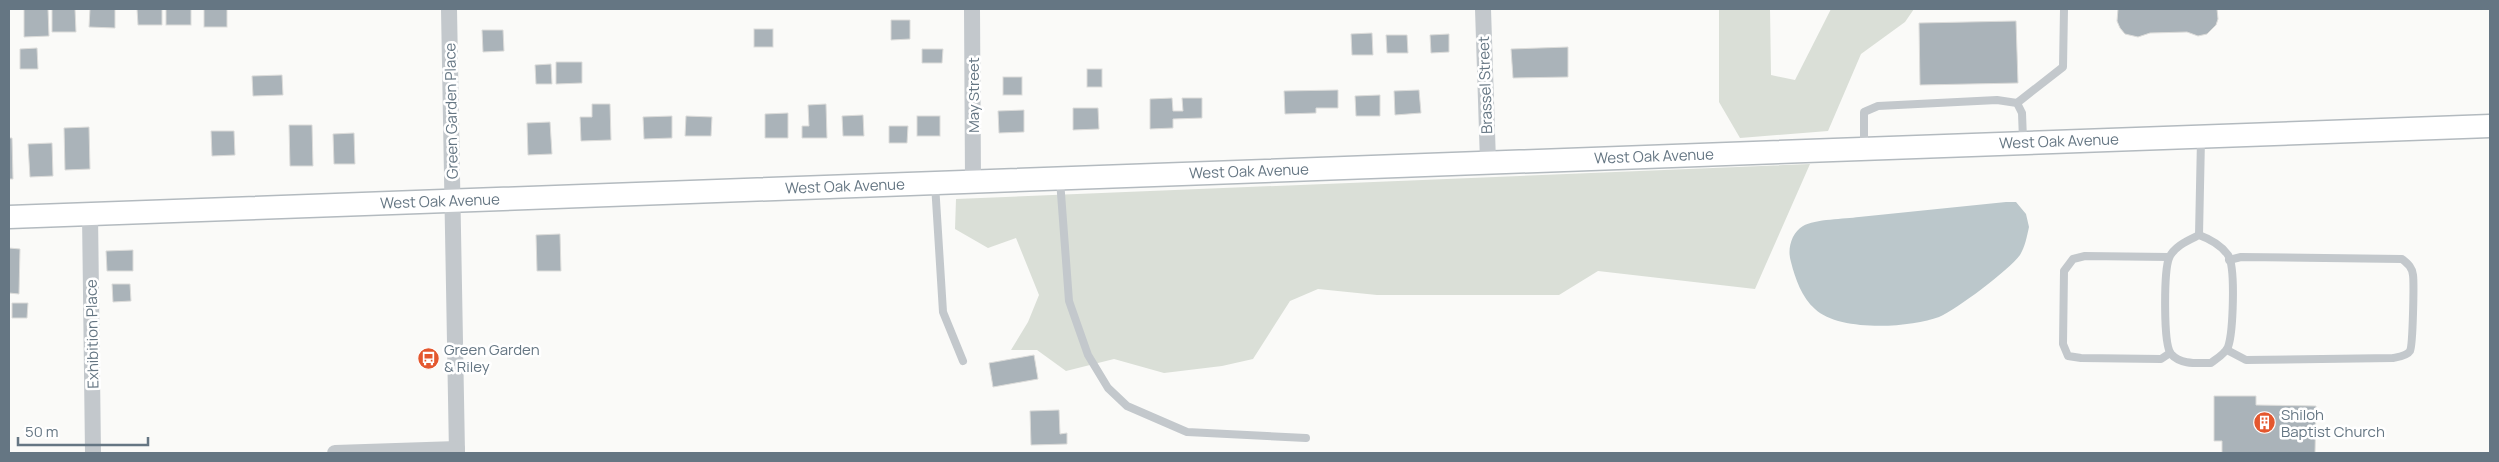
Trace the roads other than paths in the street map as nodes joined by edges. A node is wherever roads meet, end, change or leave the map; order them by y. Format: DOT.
graph roads {
  1 [pos="449,9"];
  2 [pos="972,9"];
  3 [pos="1482,9"];
  4 [pos="2064,9"];
  5 [pos="2017,103"];
  6 [pos="2490,126"];
  7 [pos="2201,136"];
  8 [pos="2023,142"];
  9 [pos="1864,149"];
  10 [pos="1488,162"];
  11 [pos="1060,178"];
  12 [pos="973,181"];
  13 [pos="934,182"];
  14 [pos="452,201"];
  15 [pos="90,214"];
  16 [pos="9,217"];
  17 [pos="2199,235"];
  18 [pos="2169,257"];
  19 [pos="2229,260"];
  20 [pos="2227,350"];
  21 [pos="2170,353"];
  22 [pos="963,361"];
  23 [pos="1306,438"];
  24 [pos="457,451"];
  25 [pos="93,453"];
  26 [pos="335,453"];
  1 -- 14 [label="street, Green Garden Place"];
  2 -- 12 [label="street, May Street"];
  3 -- 10 [label="street, Brassel Street"];
  4 -- 5 [label="lane"];
  5 -- 8 [label="lane"];
  5 -- 9 [label="lane"];
  6 -- 7 [label="street, West Oak Avenue"];
  7 -- 8 [label="street, West Oak Avenue"];
  7 -- 17 [label="lane"];
  8 -- 9 [label="street, West Oak Avenue"];
  9 -- 10 [label="street, West Oak Avenue"];
  10 -- 11 [label="street, West Oak Avenue"];
  11 -- 12 [label="street, West Oak Avenue"];
  11 -- 23 [label="lane"];
  12 -- 13 [label="street, West Oak Avenue"];
  13 -- 14 [label="street, West Oak Avenue"];
  13 -- 22 [label="lane"];
  14 -- 15 [label="street, West Oak Avenue"];
  14 -- 24 [label="street, Green Garden Place"];
  15 -- 16 [label="street, West Oak Avenue"];
  15 -- 25 [label="street, Exhibition Place"];
  17 -- 18 [label="lane"];
  17 -- 19 [label="lane"];
  18 -- 21 [label="lane"];
  18 -- 21 [label="lane"];
  19 -- 20 [label="lane"];
  19 -- 20 [label="lane"];
  20 -- 21 [label="lane"];
  24 -- 26 [label="street"];
}
